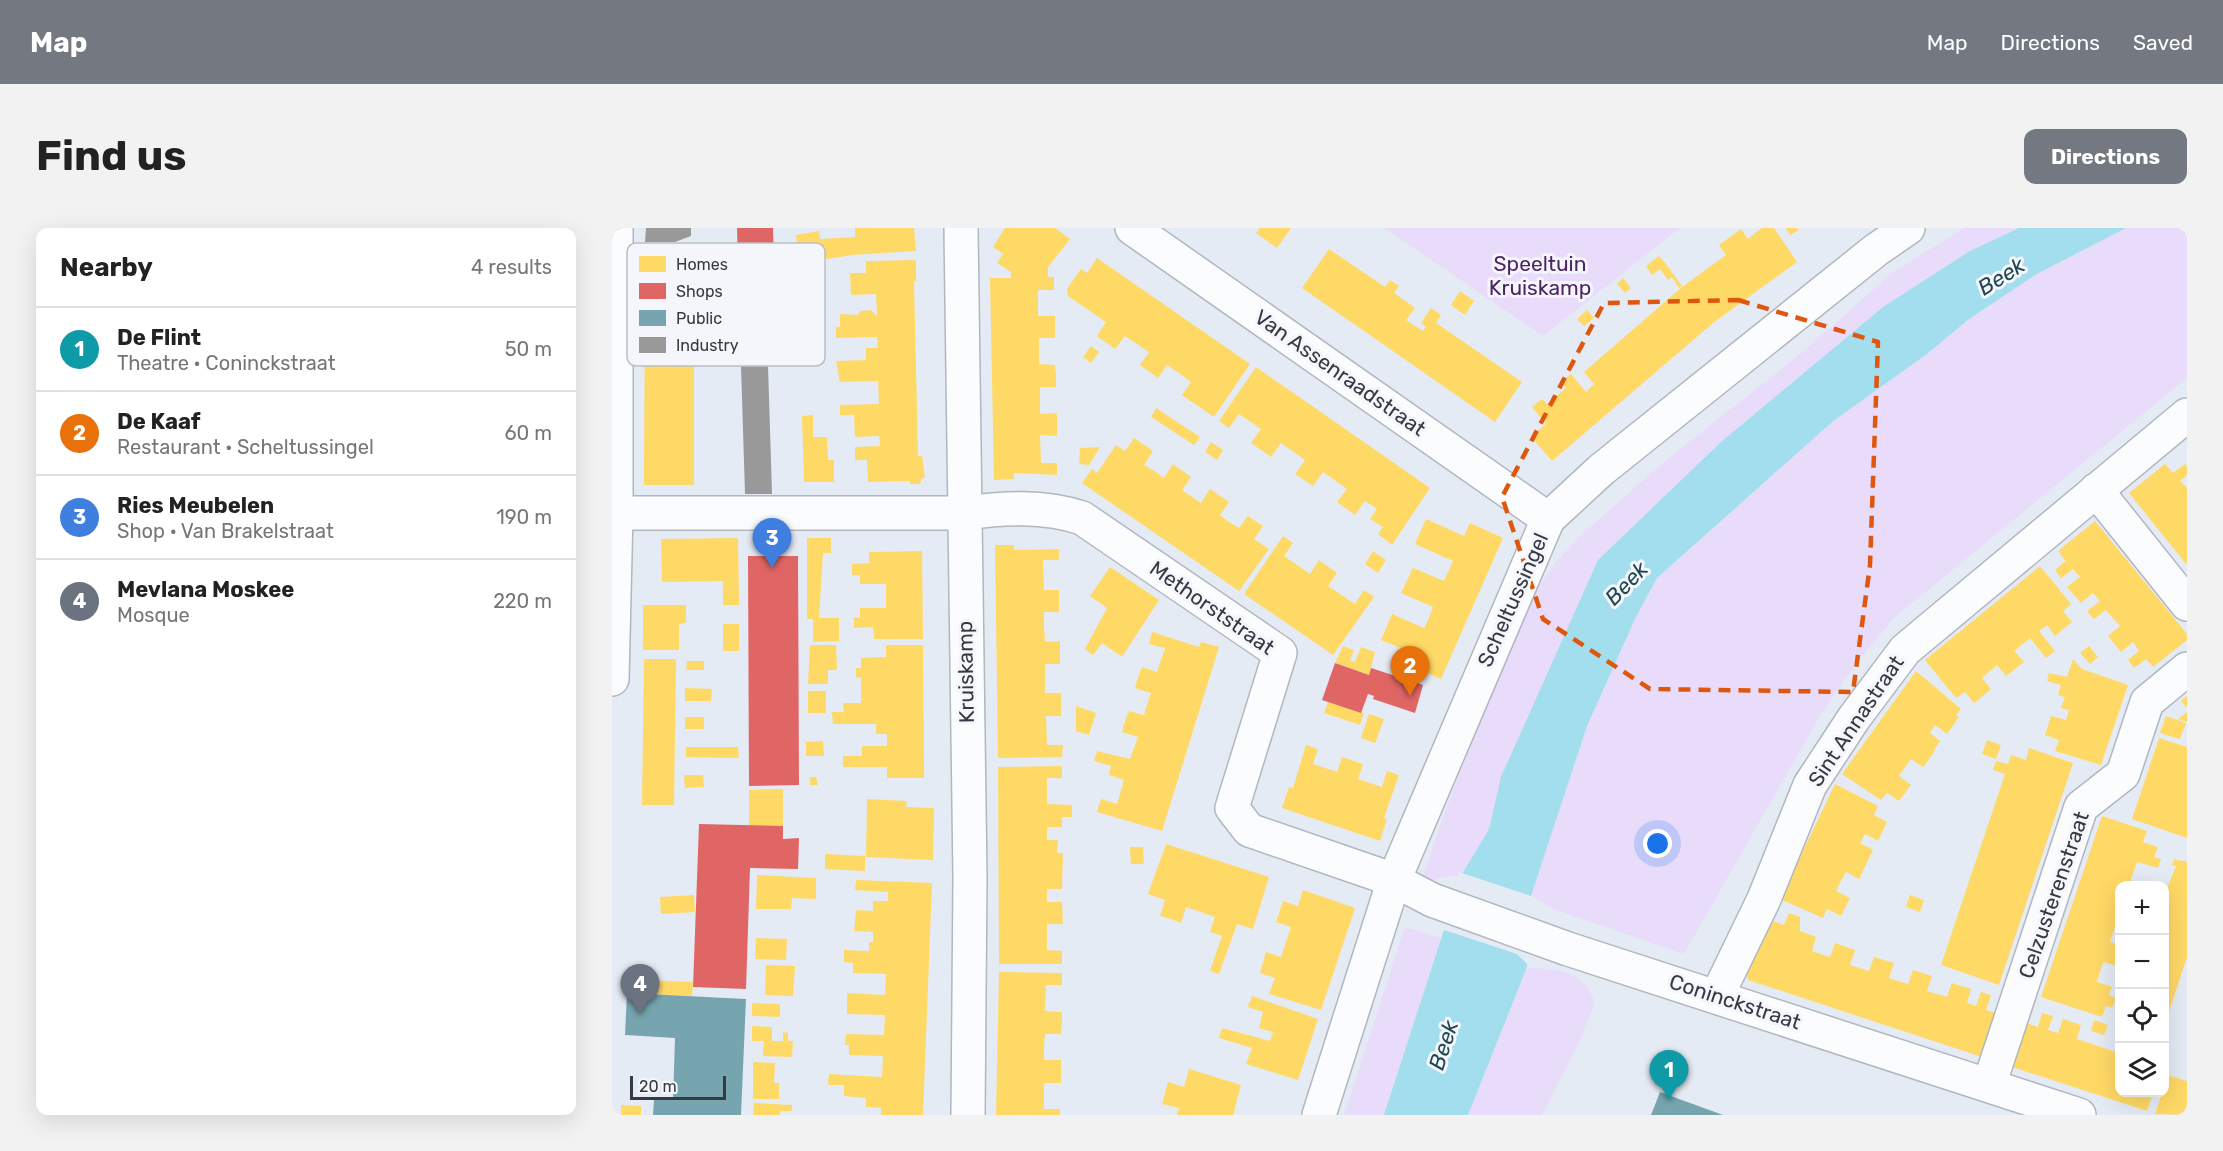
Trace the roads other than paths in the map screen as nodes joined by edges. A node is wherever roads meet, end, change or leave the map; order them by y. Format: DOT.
graph roads {
  1 [pos="616,228"];
  2 [pos="961,228"];
  3 [pos="1132,228"];
  4 [pos="1908,228"];
  5 [pos="1869,239"];
  6 [pos="2187,415"];
  7 [pos="2096,490"];
  8 [pos="614,513"];
  9 [pos="963,513"];
  10 [pos="1548,519"];
  11 [pos="2187,604"];
  12 [pos="2187,669"];
  13 [pos="612,679"];
  14 [pos="1394,880"];
  15 [pos="1717,996"];
  16 [pos="1989,1085"];
  17 [pos="968,1115"];
  18 [pos="1319,1115"];
  19 [pos="2079,1115"];
  1 -- 8 [label="street"];
  2 -- 9 [label="street, Kruiskamp"];
  3 -- 10 [label="street, Van Assenraadstraat"];
  4 -- 5 [label="street, Scheltussingel"];
  5 -- 10 [label="street, Scheltussingel"];
  6 -- 7 [label="street, Sint Annastraat"];
  7 -- 11 [label="street"];
  7 -- 15 [label="street, Sint Annastraat"];
  8 -- 9 [label="street"];
  8 -- 13 [label="street"];
  9 -- 14 [label="street, Methorststraat"];
  9 -- 17 [label="street, Kruiskamp"];
  10 -- 14 [label="street, Scheltussingel"];
  12 -- 16 [label="street, Celzusterenstraat"];
  14 -- 15 [label="street, Coninckstraat"];
  14 -- 18 [label="street, Scheltussingel"];
  15 -- 16 [label="street, Coninckstraat"];
  16 -- 19 [label="street, Coninckstraat"];
}
